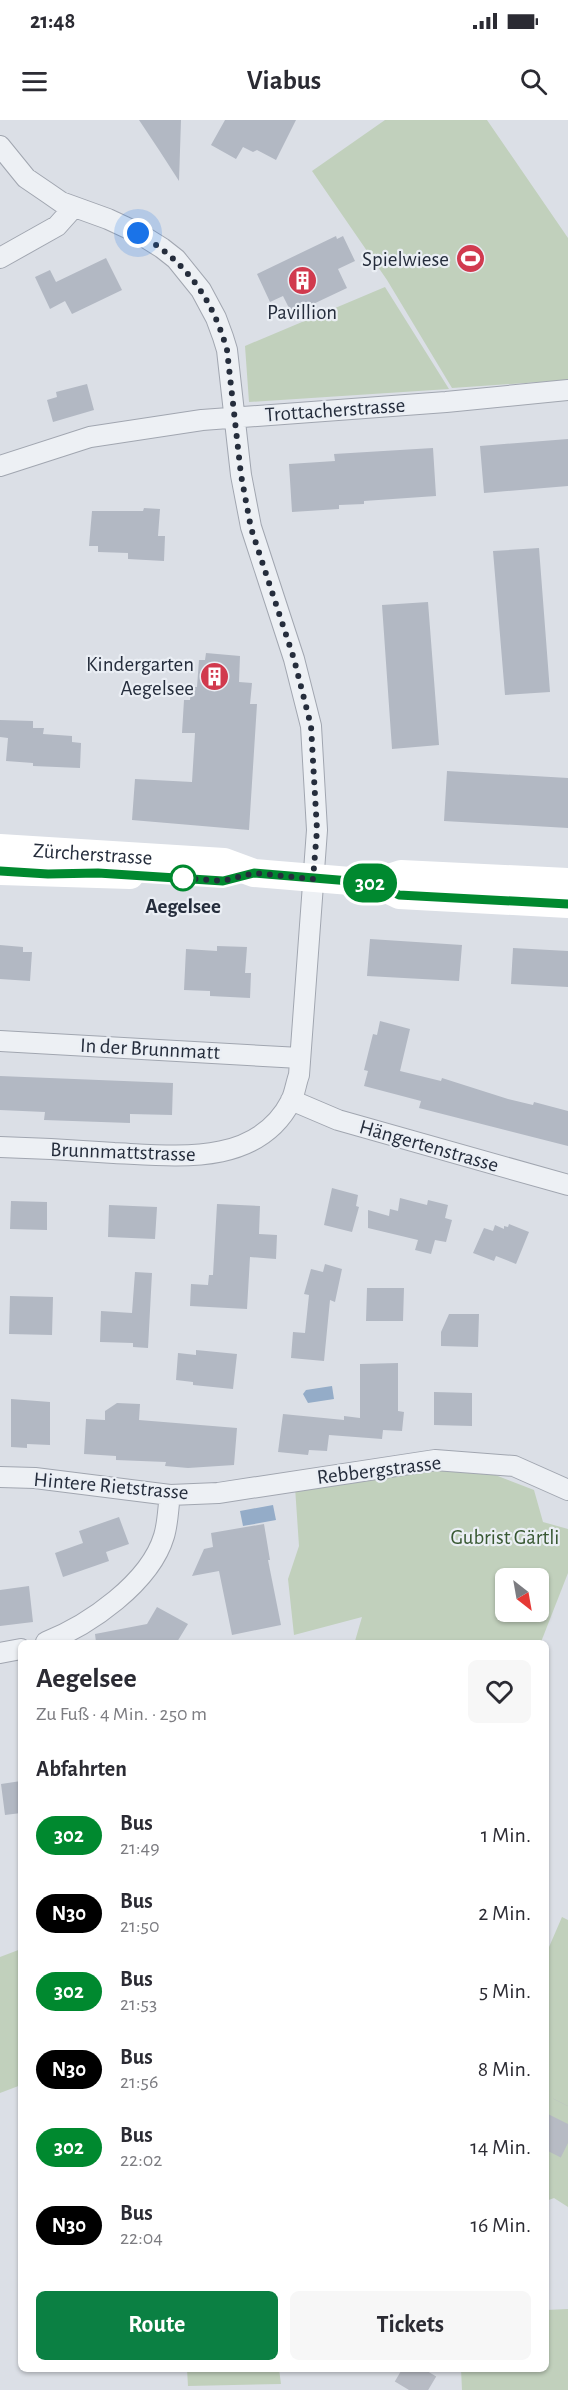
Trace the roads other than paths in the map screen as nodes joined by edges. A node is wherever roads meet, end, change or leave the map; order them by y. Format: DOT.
graph roads {
  1 [pos="0,146"];
  2 [pos="74,207"];
  3 [pos="0,258"];
  4 [pos="568,390"];
  5 [pos="236,417"];
  6 [pos="0,466"];
  7 [pos="0,848"];
  8 [pos="0,871"];
  9 [pos="254,873"];
  10 [pos="313,879"];
  11 [pos="568,882"];
  12 [pos="374,883"];
  13 [pos="568,904"];
  14 [pos="0,1041"];
  15 [pos="300,1058"];
  16 [pos="291,1100"];
  17 [pos="0,1147"];
  18 [pos="568,1185"];
  19 [pos="0,1477"];
  20 [pos="258,1486"];
  21 [pos="568,1490"];
  22 [pos="170,1495"];
  23 [pos="50,1640"];
  24 [pos="18,1650"];
  25 [pos="0,1653"];
  1 -- 2 [label="street, Brunnmattstrasse"];
  2 -- 3 [label="street"];
  2 -- 5 [label="street, Brunnmattstrasse"];
  4 -- 5 [label="street, Trottacherstrasse"];
  5 -- 6 [label="street, Trottacherstrasse"];
  5 -- 10 [label="street, Brunnmattstrasse"];
  7 -- 9 [label="main road, Zürcherstrasse"];
  8 -- 9 [label="main road, Zürcherstrasse"];
  9 -- 10 [label="main road, Zürcherstrasse"];
  10 -- 12 [label="main road, Zürcherstrasse"];
  10 -- 15 [label="street, Brunnmattstrasse"];
  11 -- 12 [label="main road, Zürcherstrasse"];
  12 -- 13 [label="main road, Zürcherstrasse"];
  14 -- 15 [label="street, In der Brunnmatt"];
  15 -- 16 [label="street, Brunnmattstrasse"];
  16 -- 17 [label="street, Brunnmattstrasse"];
  16 -- 18 [label="street, Hängertenstrasse"];
  19 -- 22 [label="street, Hintere Rietstrasse"];
  20 -- 21 [label="street, Rebbergstrasse"];
  20 -- 22 [label="street, Hintere Rietstrasse"];
  22 -- 23 [label="street"];
  24 -- 25 [label="street"];
}
